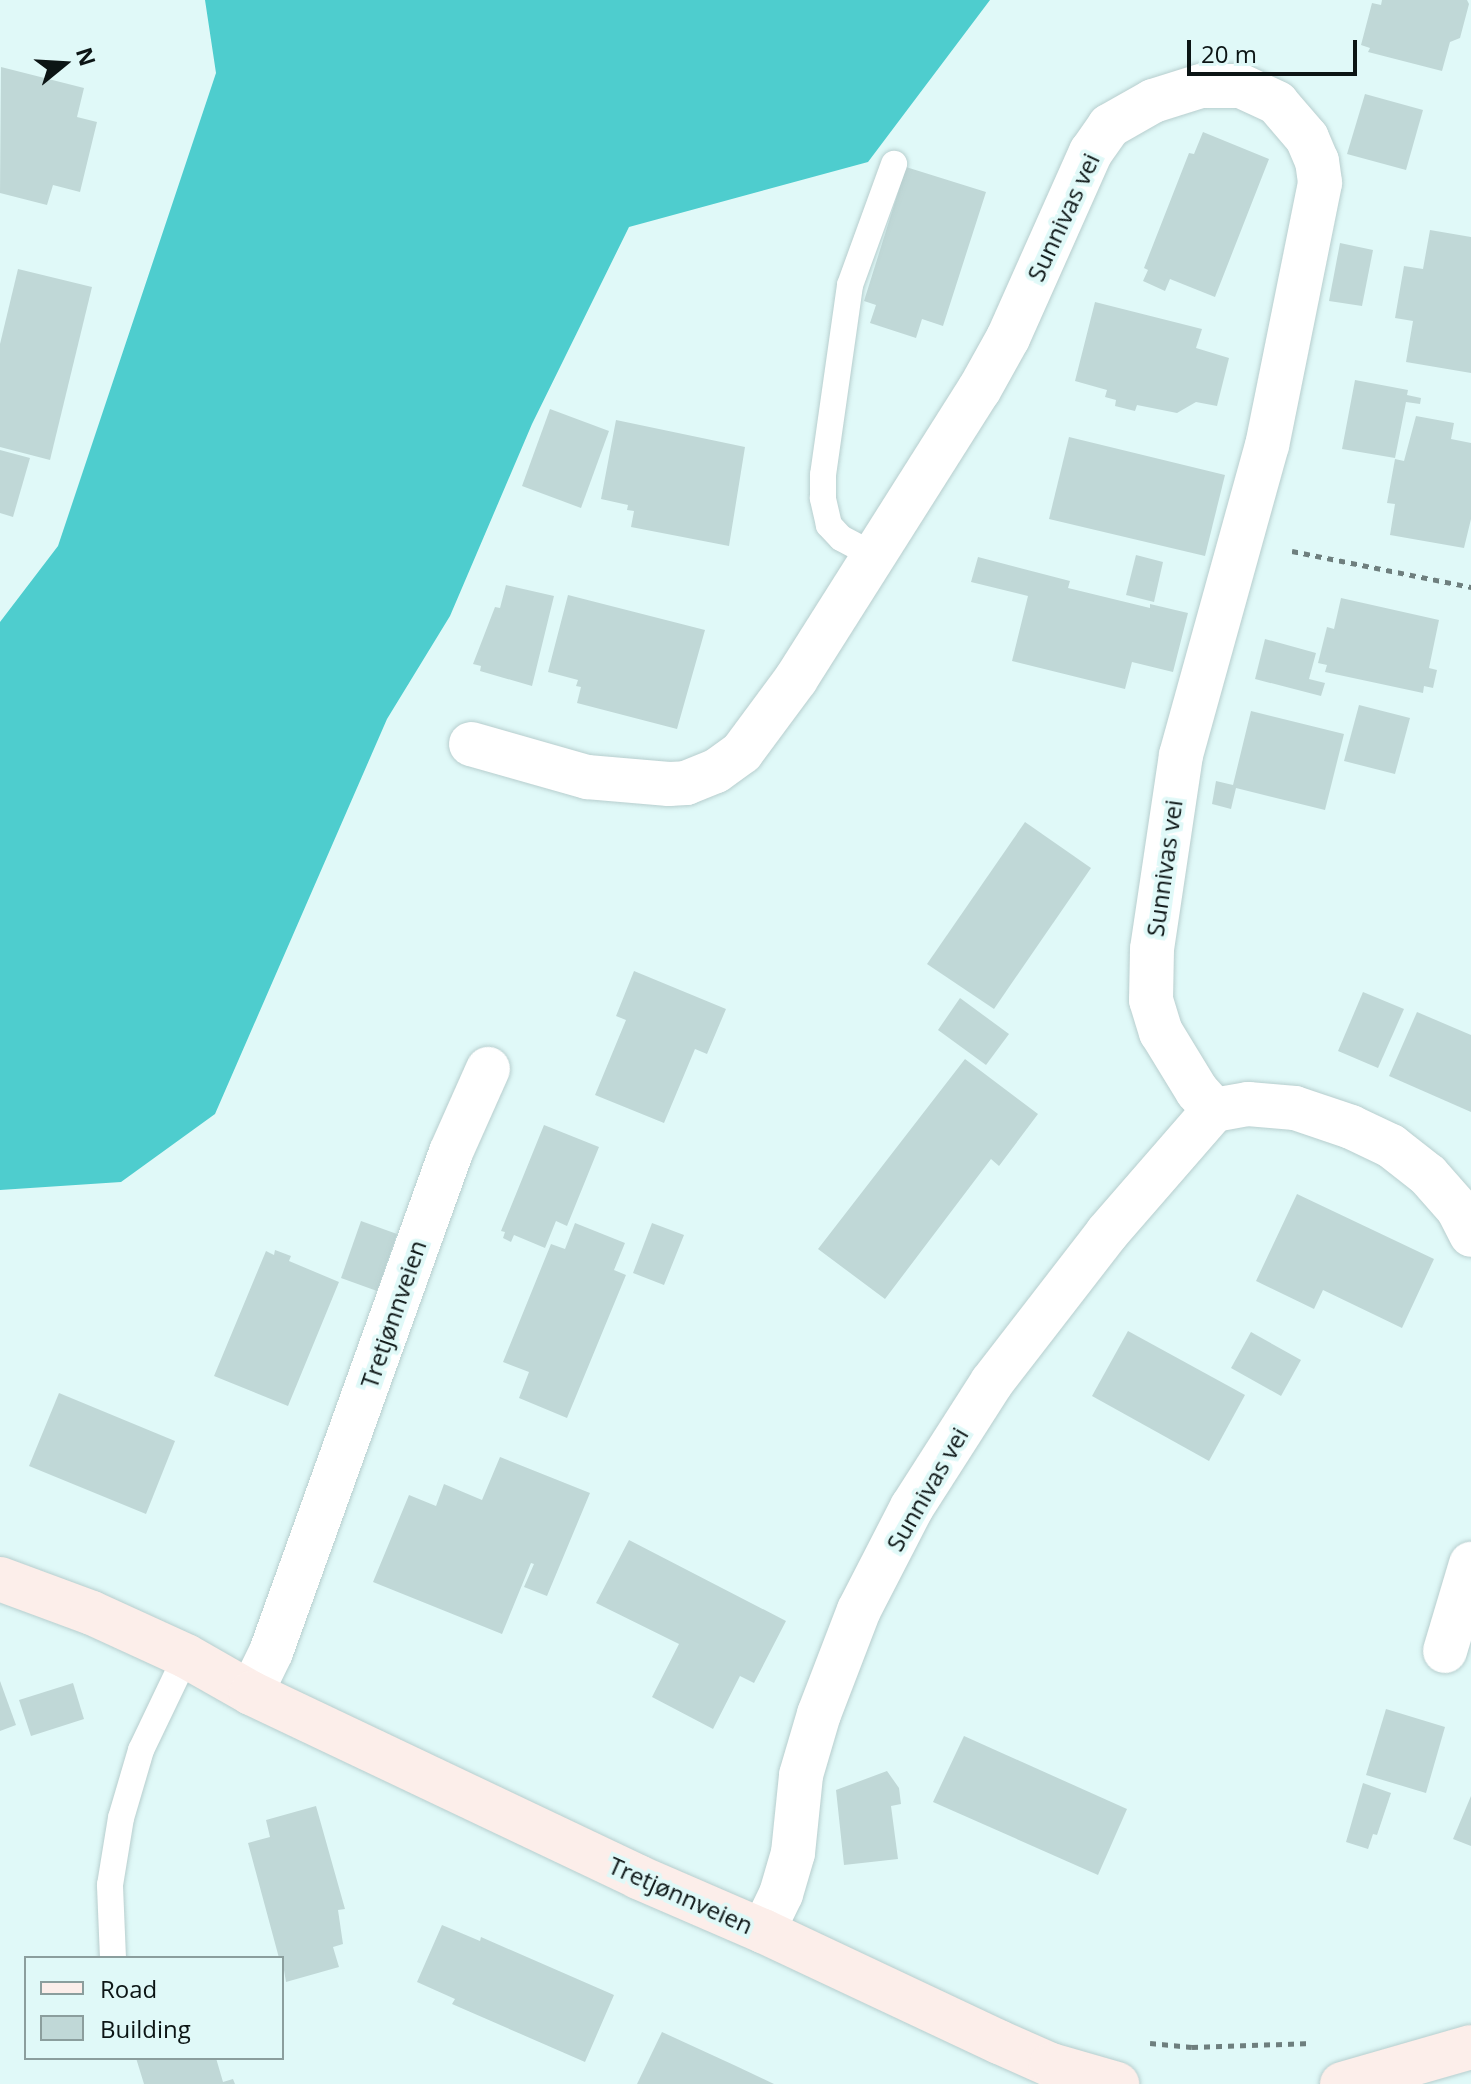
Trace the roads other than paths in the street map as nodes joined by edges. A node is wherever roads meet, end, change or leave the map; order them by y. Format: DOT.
graph roads {
  1 [pos="894,164"];
  2 [pos="875,556"];
  3 [pos="471,744"];
  4 [pos="488,1069"];
  5 [pos="1214,1110"];
  6 [pos="1471,1235"];
  7 [pos="1471,1564"];
  8 [pos="0,1579"];
  9 [pos="1445,1651"];
  10 [pos="186,1656"];
  11 [pos="251,1693"];
  12 [pos="763,1931"];
  13 [pos="113,1956"];
  14 [pos="1471,2047"];
  15 [pos="1117,2084"];
  16 [pos="1342,2084"];
  1 -- 2 [label="lane"];
  2 -- 3 [label="street, Sunnivas vei"];
  2 -- 5 [label="street, Sunnivas vei"];
  4 -- 11 [label="street, Tretjønnveien"];
  5 -- 6 [label="street"];
  5 -- 12 [label="street, Sunnivas vei"];
  7 -- 9 [label="street"];
  8 -- 10 [label="street, Tretjønnveien"];
  10 -- 11 [label="street, Tretjønnveien"];
  10 -- 13 [label="lane"];
  11 -- 12 [label="street, Tretjønnveien"];
  12 -- 15 [label="street, Tretjønnveien"];
  14 -- 16 [label="street"];
}
